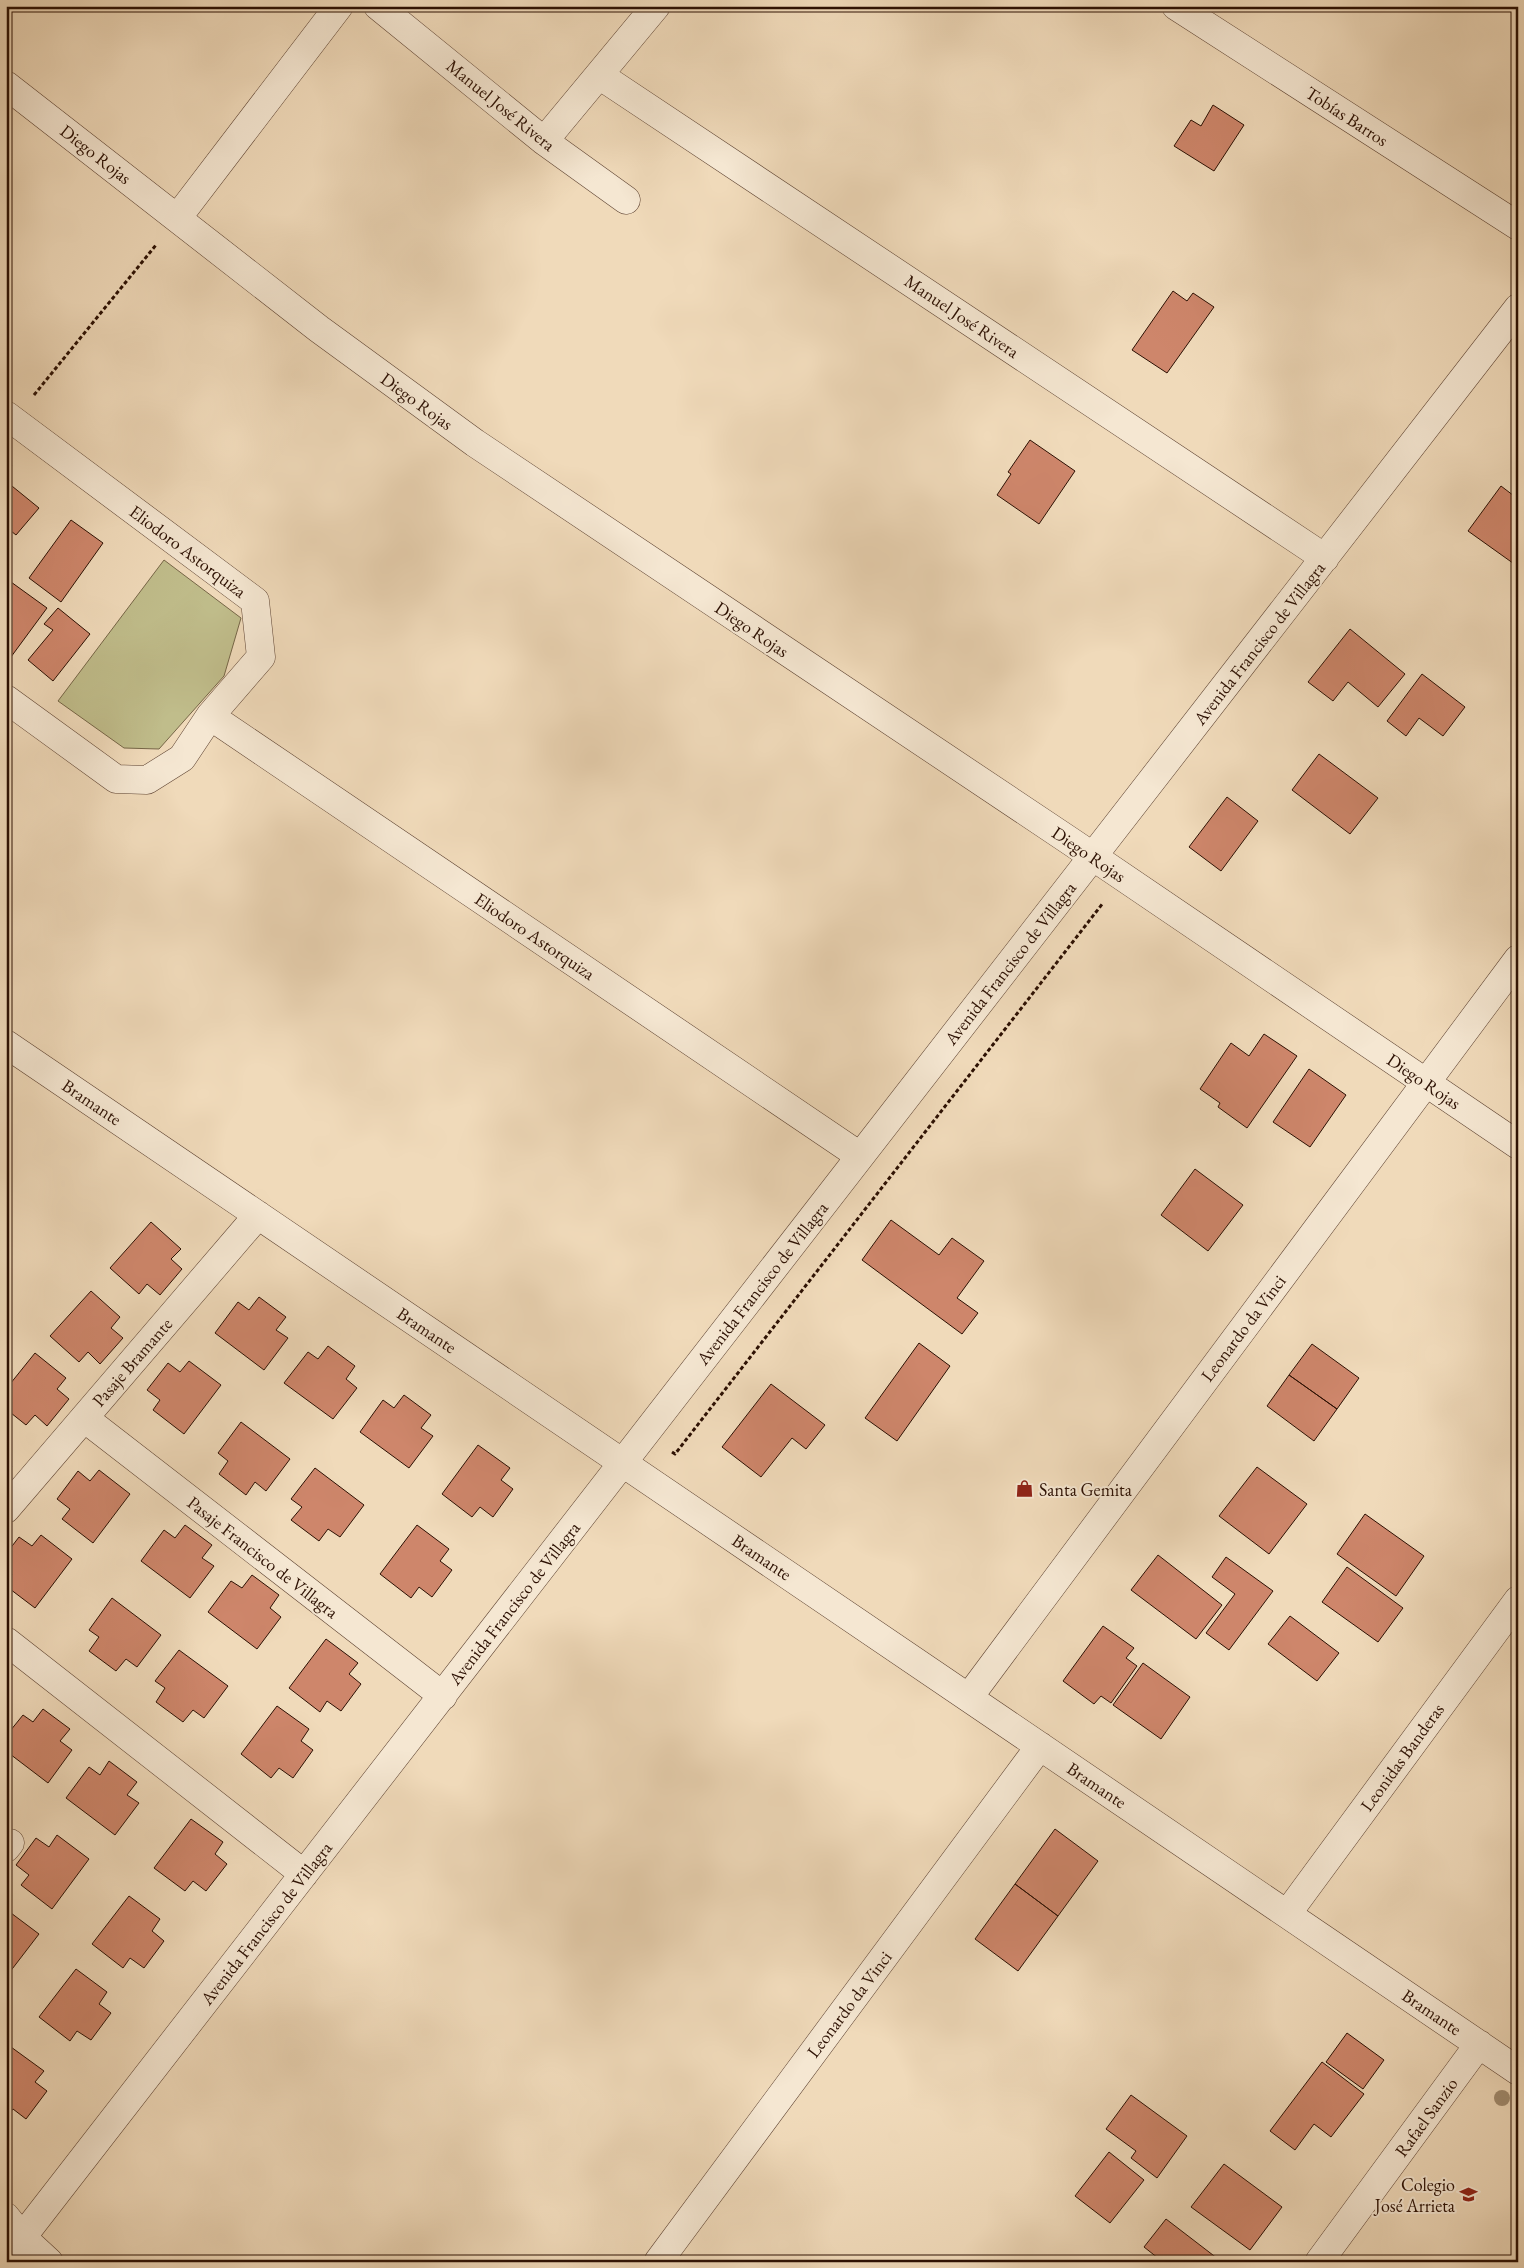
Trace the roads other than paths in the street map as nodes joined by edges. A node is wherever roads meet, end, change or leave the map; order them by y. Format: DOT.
graph roads {
  1 [pos="339,6"];
  2 [pos="378,6"];
  3 [pos="656,6"];
  4 [pos="1176,6"];
  5 [pos="599,75"];
  6 [pos="6,85"];
  7 [pos="544,141"];
  8 [pos="626,200"];
  9 [pos="178,218"];
  10 [pos="1518,226"];
  11 [pos="1518,308"];
  12 [pos="10,418"];
  13 [pos="1325,558"];
  14 [pos="6,699"];
  15 [pos="210,716"];
  16 [pos="1093,856"];
  17 [pos="1518,959"];
  18 [pos="6,1044"];
  19 [pos="1426,1083"];
  20 [pos="1518,1145"];
  21 [pos="860,1156"];
  22 [pos="258,1215"];
  23 [pos="84,1418"];
  24 [pos="623,1462"];
  25 [pos="6,1509"];
  26 [pos="1518,1600"];
  27 [pos="6,1641"];
  28 [pos="443,1696"];
  29 [pos="969,1697"];
  30 [pos="1040,1746"];
  31 [pos="304,1874"];
  32 [pos="1287,1914"];
  33 [pos="1479,2044"];
  34 [pos="1518,2071"];
  35 [pos="12,2238"];
  36 [pos="50,2262"];
  37 [pos="658,2262"];
  38 [pos="1319,2262"];
  1 -- 9 [label="street"];
  2 -- 7 [label="street, Manuel José Rivera"];
  3 -- 5 [label="street"];
  4 -- 10 [label="street, Tobías Barros"];
  5 -- 7 [label="street"];
  5 -- 13 [label="street, Manuel José Rivera"];
  6 -- 9 [label="street, Diego Rojas"];
  7 -- 8 [label="street, Manuel José Rivera"];
  9 -- 16 [label="street, Diego Rojas"];
  11 -- 13 [label="street, Avenida Francisco de Villagra"];
  12 -- 15 [label="street, Eliodoro Astorquiza"];
  13 -- 16 [label="street, Avenida Francisco de Villagra"];
  14 -- 15 [label="street, Eliodoro Astorquiza"];
  15 -- 21 [label="street, Eliodoro Astorquiza"];
  16 -- 19 [label="street, Diego Rojas"];
  16 -- 21 [label="street, Avenida Francisco de Villagra"];
  17 -- 19 [label="street, Leonardo da Vinci"];
  18 -- 22 [label="street, Bramante"];
  19 -- 20 [label="street, Diego Rojas"];
  19 -- 29 [label="street, Leonardo da Vinci"];
  21 -- 24 [label="street, Avenida Francisco de Villagra"];
  22 -- 23 [label="street, Pasaje Bramante"];
  22 -- 24 [label="street, Bramante"];
  23 -- 25 [label="street, Pasaje Bramante"];
  23 -- 28 [label="street, Pasaje Francisco de Villagra"];
  24 -- 28 [label="street, Avenida Francisco de Villagra"];
  24 -- 29 [label="street, Bramante"];
  26 -- 32 [label="street, Leonidas Banderas"];
  27 -- 31 [label="street"];
  28 -- 31 [label="street, Avenida Francisco de Villagra"];
  29 -- 30 [label="street, Bramante"];
  30 -- 32 [label="street, Bramante"];
  30 -- 37 [label="street, Leonardo da Vinci"];
  31 -- 35 [label="street, Avenida Francisco de Villagra"];
  32 -- 33 [label="street, Bramante"];
  33 -- 34 [label="street, Bramante"];
  33 -- 38 [label="street, Rafael Sanzio"];
  35 -- 36 [label="street"];
}
